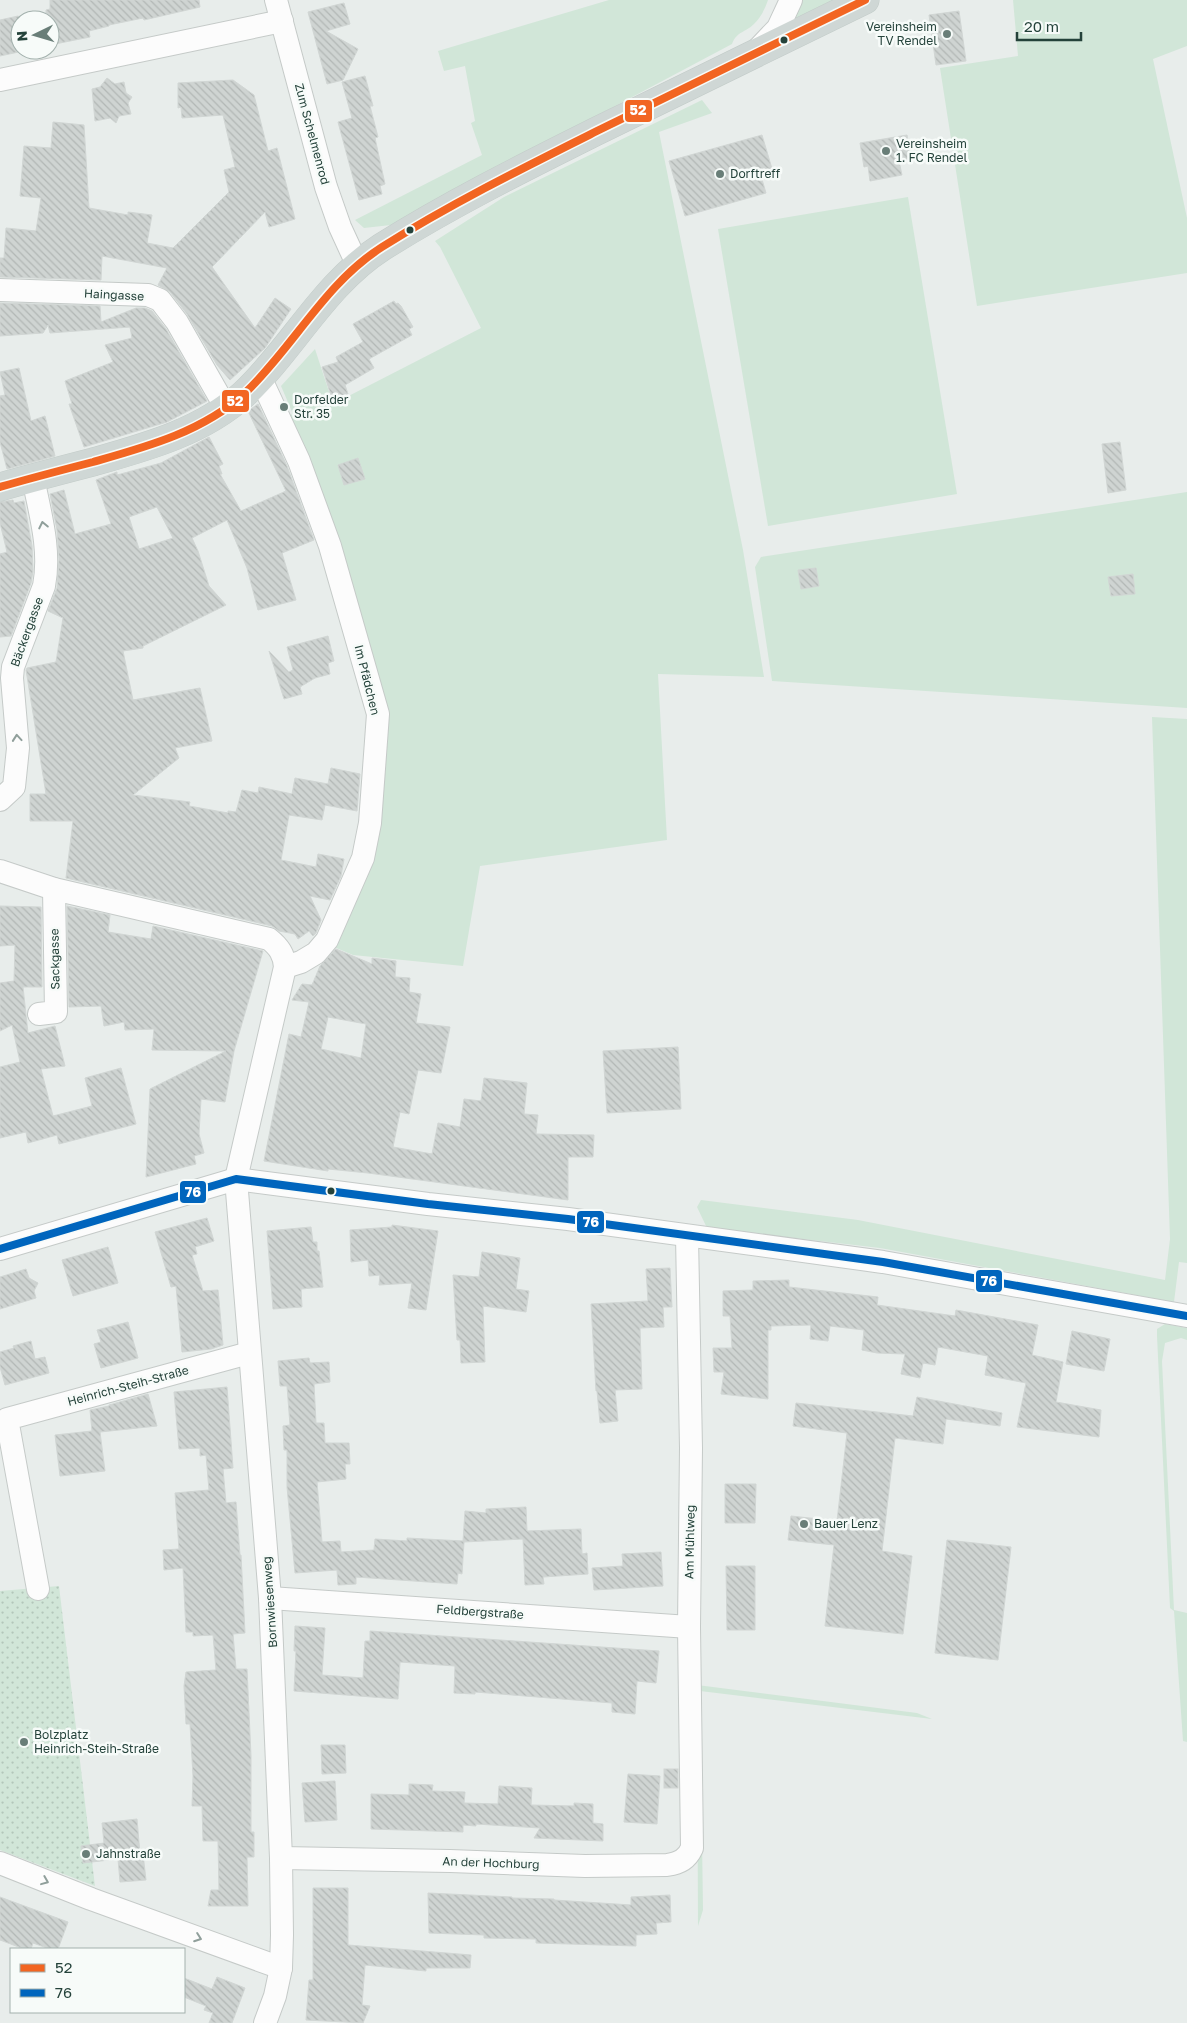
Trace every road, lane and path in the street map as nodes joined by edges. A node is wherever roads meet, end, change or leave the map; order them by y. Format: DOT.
graph roads {
  1 [pos="791,0"];
  2 [pos="864,0"];
  3 [pos="279,11"];
  4 [pos="755,52"];
  5 [pos="0,80"];
  6 [pos="357,264"];
  7 [pos="0,290"];
  8 [pos="260,377"];
  9 [pos="226,408"];
  10 [pos="33,478"];
  11 [pos="0,487"];
  12 [pos="7,793"];
  13 [pos="0,871"];
  14 [pos="54,889"];
  15 [pos="285,967"];
  16 [pos="40,1014"];
  17 [pos="236,1179"];
  18 [pos="687,1236"];
  19 [pos="0,1249"];
  20 [pos="1187,1316"];
  21 [pos="249,1353"];
  22 [pos="4,1420"];
  23 [pos="38,1589"];
  24 [pos="270,1598"];
  25 [pos="689,1627"];
  26 [pos="692,1848"];
  27 [pos="281,1858"];
  28 [pos="0,1863"];
  29 [pos="281,1968"];
  30 [pos="265,2023"];
  1 -- 4 [label="street"];
  2 -- 4 [label="main road"];
  3 -- 5 [label="street"];
  3 -- 6 [label="street, Zum Schelmenrod"];
  4 -- 6 [label="main road"];
  6 -- 8 [label="main road"];
  7 -- 9 [label="street, Haingasse"];
  8 -- 9 [label="main road"];
  8 -- 15 [label="street, Im Pfädchen"];
  9 -- 10 [label="main road"];
  10 -- 11 [label="main road"];
  12 -- 10 [label="street, Bäckergasse, one-way"];
  13 -- 14 [label="street"];
  14 -- 15 [label="street"];
  14 -- 16 [label="street, Sackgasse"];
  15 -- 17 [label="street, Bornwiesenweg"];
  17 -- 18 [label="street"];
  17 -- 19 [label="street"];
  17 -- 21 [label="street, Bornwiesenweg"];
  18 -- 20 [label="street"];
  18 -- 25 [label="street, Am Mühlweg"];
  21 -- 22 [label="street, Heinrich-Steih-Straße"];
  21 -- 24 [label="street, Bornwiesenweg"];
  22 -- 23 [label="street, Heinrich-Steih-Straße"];
  24 -- 25 [label="street, Feldbergstraße"];
  24 -- 27 [label="street, Bornwiesenweg"];
  25 -- 26 [label="street, Am Mühlweg"];
  26 -- 27 [label="street, An der Hochburg"];
  27 -- 29 [label="street, Bornwiesenweg"];
  28 -- 29 [label="street, one-way"];
  29 -- 30 [label="street, Bornwiesenweg"];
}
